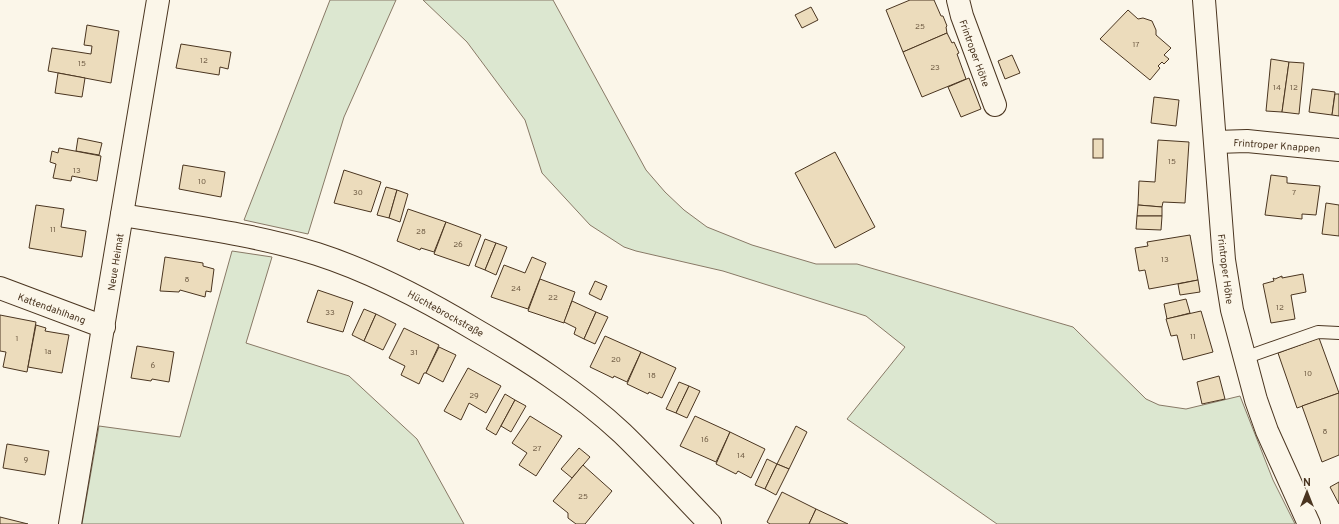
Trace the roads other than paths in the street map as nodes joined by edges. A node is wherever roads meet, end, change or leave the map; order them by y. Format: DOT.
graph roads {
  1 [pos="158,0"];
  2 [pos="958,0"];
  3 [pos="1204,0"];
  4 [pos="995,105"];
  5 [pos="1216,142"];
  6 [pos="1339,150"];
  7 [pos="122,215"];
  8 [pos="0,288"];
  9 [pos="104,327"];
  10 [pos="1339,333"];
  11 [pos="1244,358"];
  12 [pos="70,524"];
  13 [pos="710,524"];
  14 [pos="1309,524"];
  1 -- 7 [label="street, Neue Heimat"];
  2 -- 4 [label="street, Frintroper Höhe"];
  3 -- 5 [label="street, Frintroper Höhe"];
  5 -- 6 [label="street, Frintroper Knappen"];
  5 -- 11 [label="street, Frintroper Höhe"];
  7 -- 9 [label="street, Neue Heimat"];
  7 -- 13 [label="street, Hüchtebrockstraße"];
  8 -- 9 [label="street, Kattendahlhang"];
  9 -- 12 [label="street, Neue Heimat"];
  10 -- 11 [label="lane"];
  11 -- 14 [label="street, Frintroper Höhe"];
}
